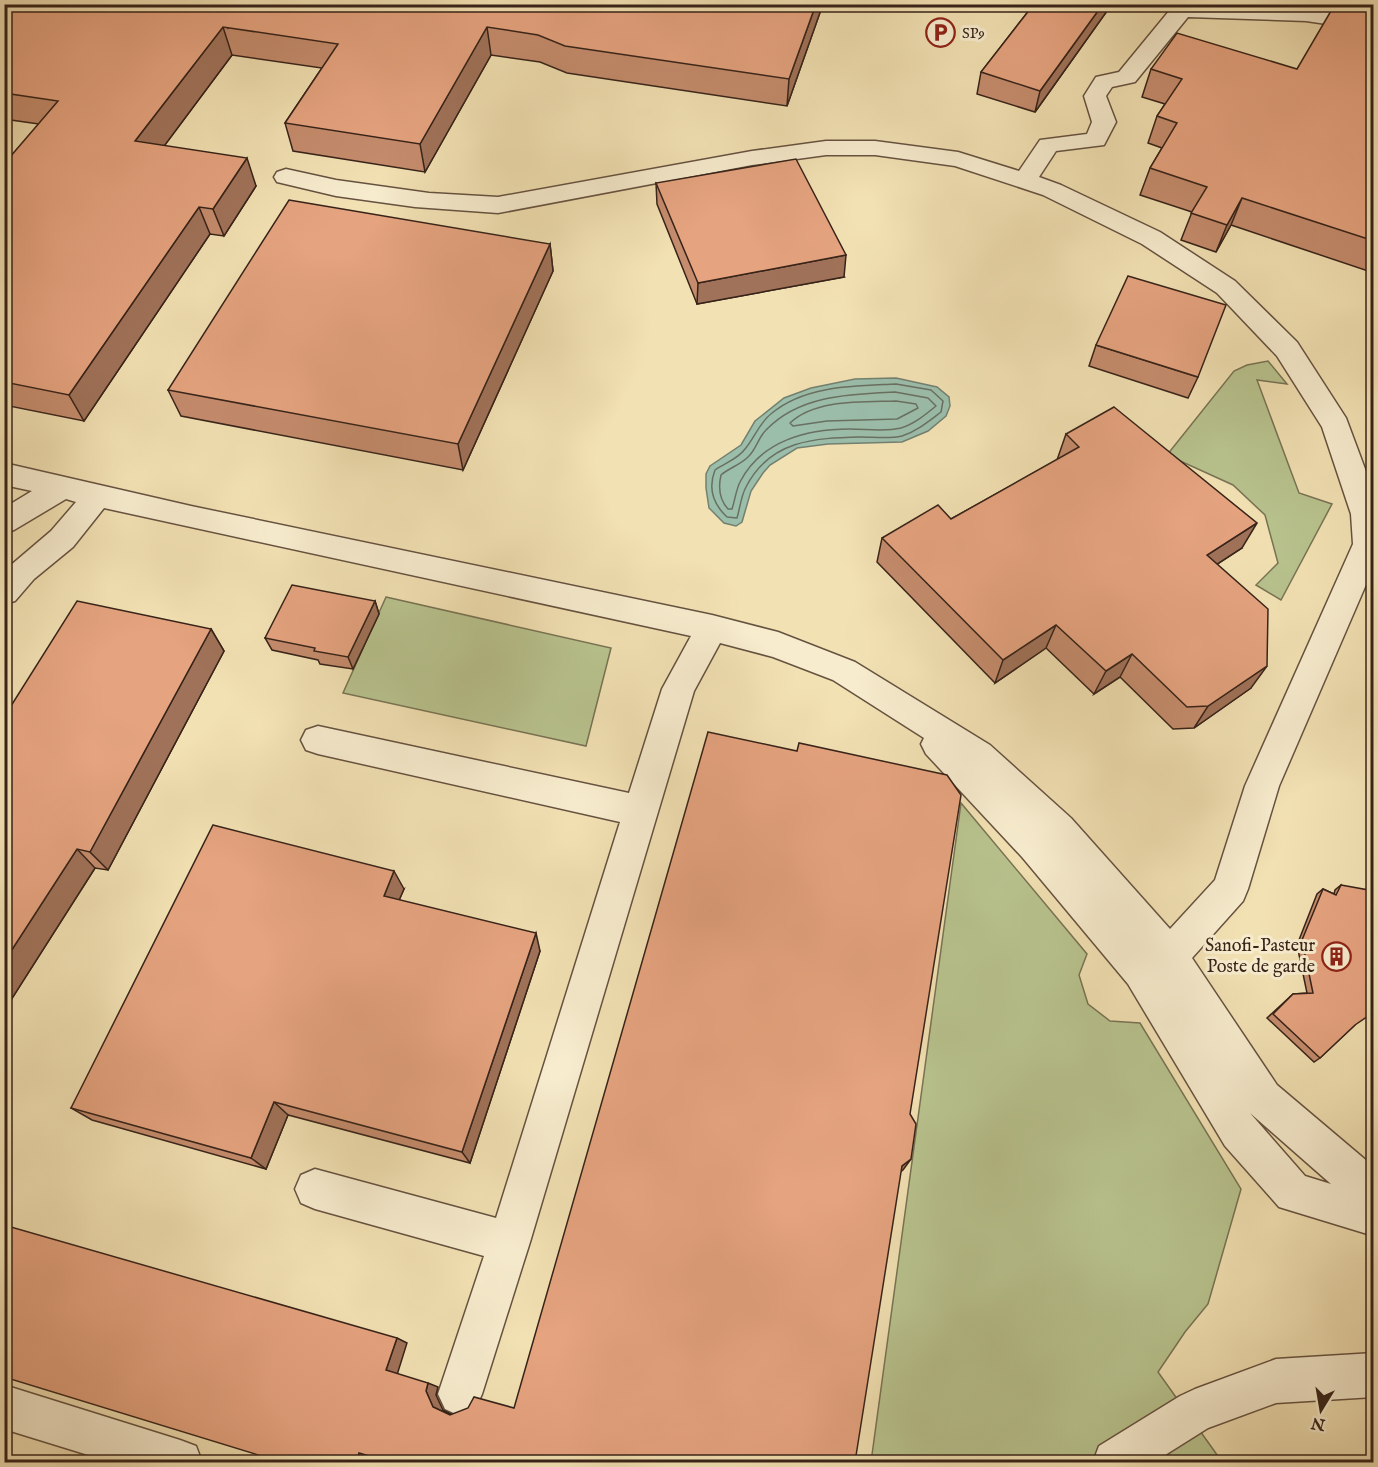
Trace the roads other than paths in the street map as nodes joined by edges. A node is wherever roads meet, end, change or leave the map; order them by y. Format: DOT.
graph roads {
  1 [pos="1374,25"];
  2 [pos="286,177"];
  3 [pos="1024,181"];
  4 [pos="4,474"];
  5 [pos="1364,481"];
  6 [pos="62,488"];
  7 [pos="97,496"];
  8 [pos="4,522"];
  9 [pos="4,592"];
  10 [pos="712,628"];
  11 [pos="318,740"];
  12 [pos="640,811"];
  13 [pos="1156,964"];
  14 [pos="315,1189"];
  15 [pos="1374,1194"];
  16 [pos="1374,1216"];
  17 [pos="509,1242"];
  18 [pos="1374,1375"];
  19 [pos="460,1394"];
  20 [pos="4,1407"];
  21 [pos="180,1462"];
  22 [pos="1115,1462"];
  1 -- 3 [label="lane"];
  2 -- 3 [label="lane"];
  3 -- 5 [label="lane"];
  4 -- 6 [label="lane"];
  5 -- 13 [label="lane"];
  6 -- 7 [label="lane"];
  6 -- 8 [label="lane"];
  7 -- 9 [label="lane"];
  7 -- 10 [label="lane"];
  10 -- 12 [label="lane"];
  10 -- 13 [label="lane"];
  11 -- 12 [label="lane"];
  12 -- 17 [label="lane"];
  13 -- 15 [label="lane"];
  13 -- 16 [label="lane"];
  14 -- 17 [label="lane"];
  17 -- 19 [label="lane"];
  18 -- 22 [label="lane"];
  20 -- 21 [label="lane"];
}
